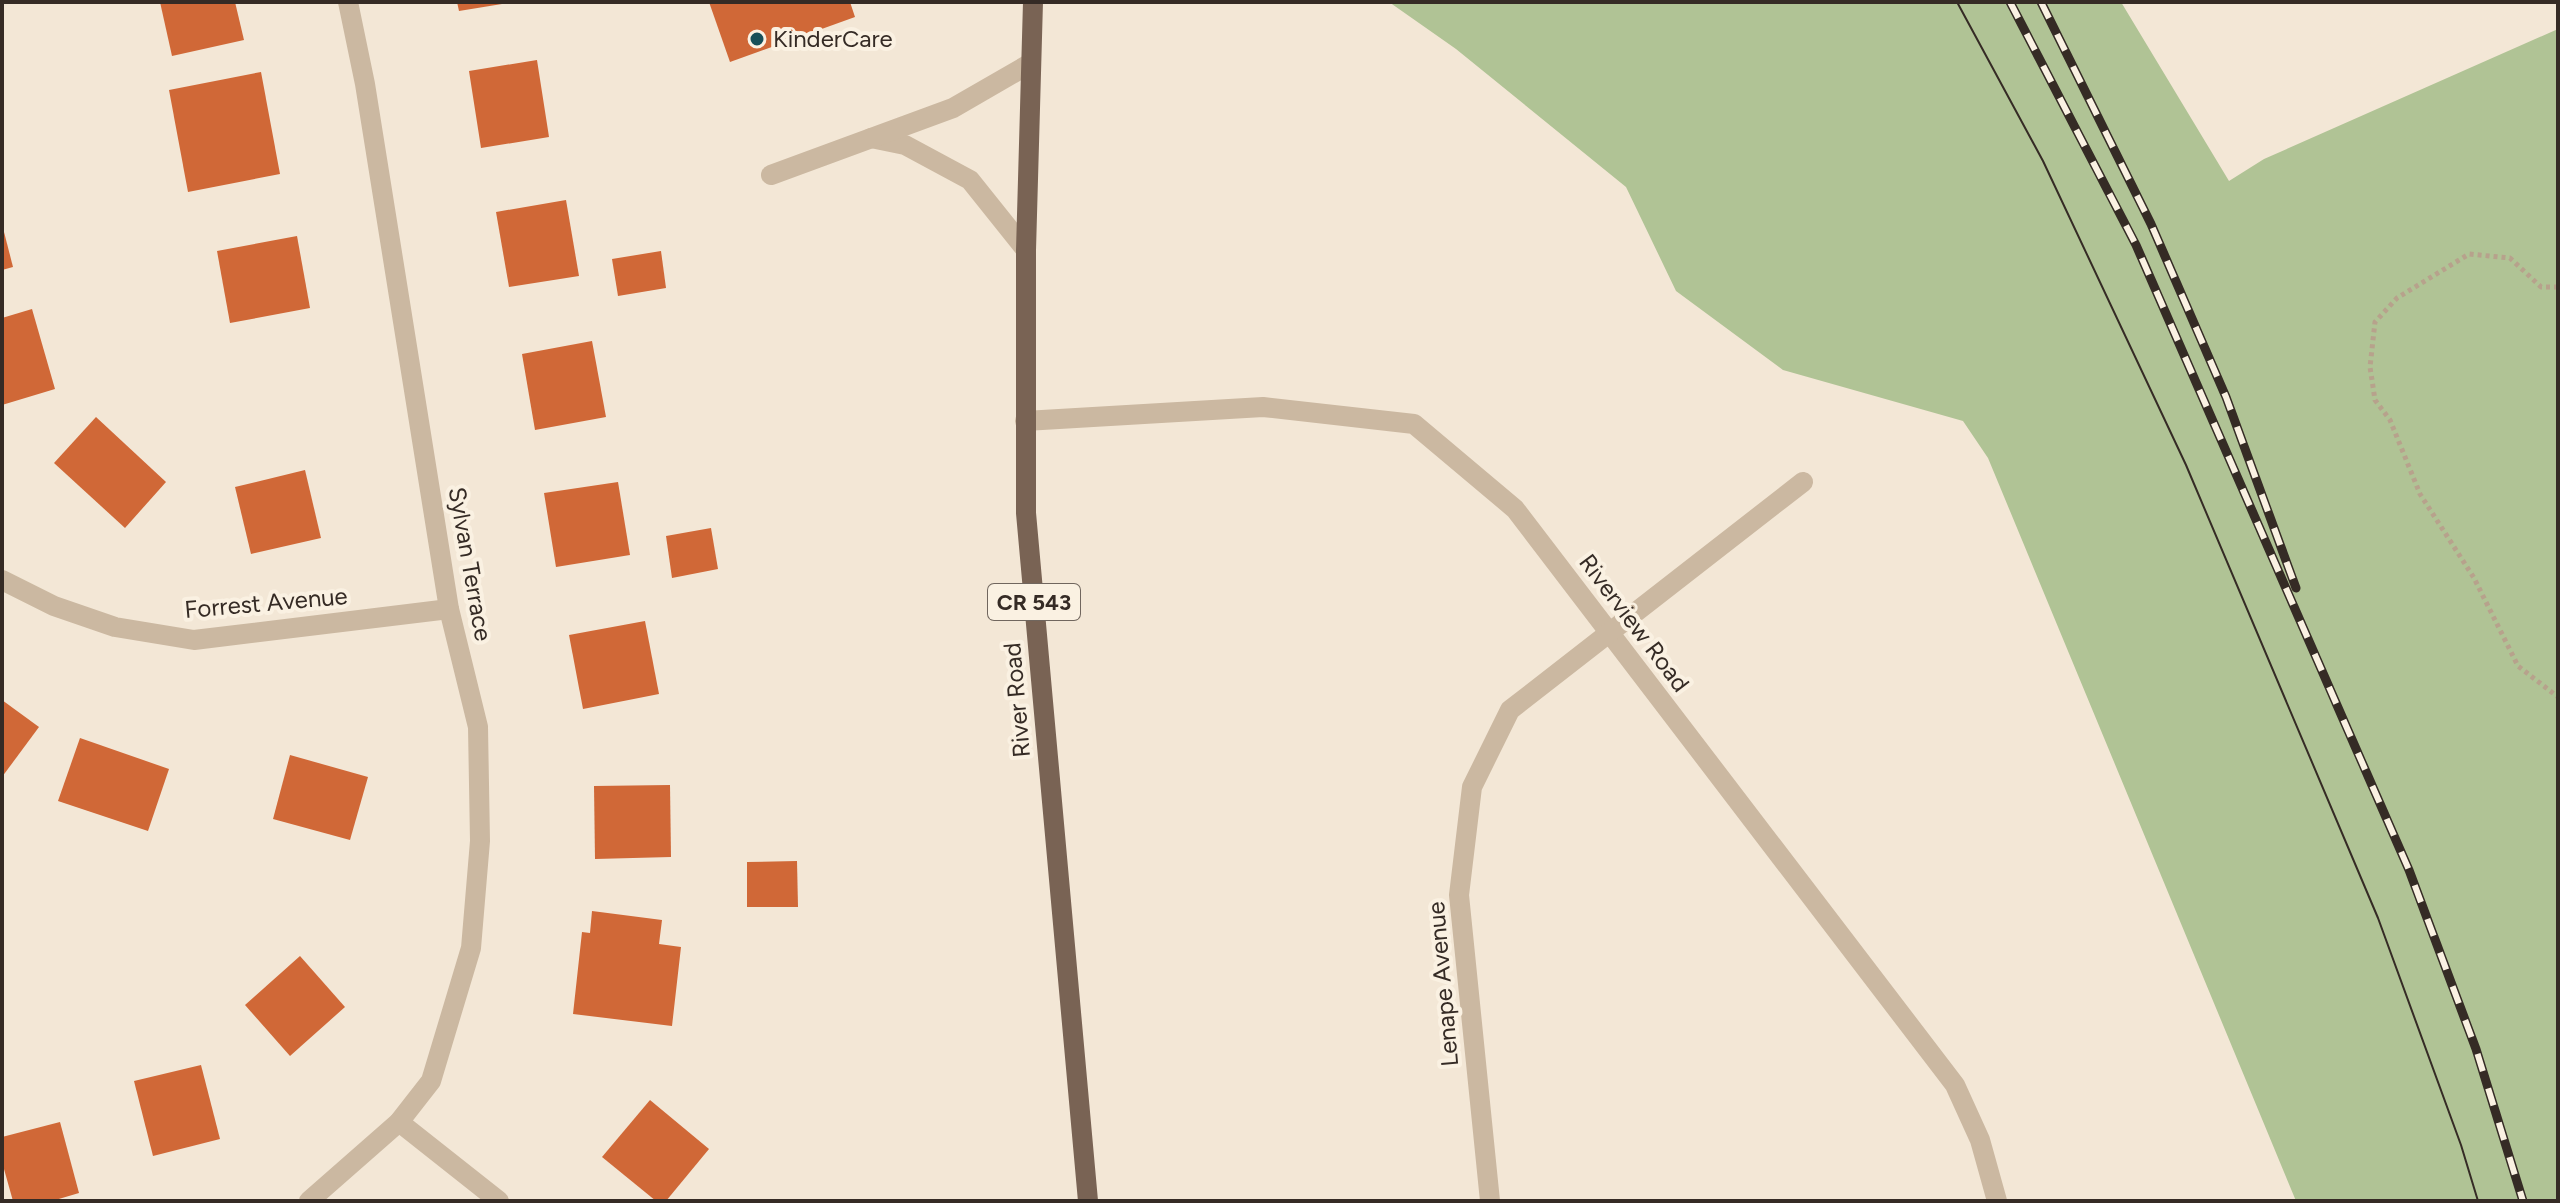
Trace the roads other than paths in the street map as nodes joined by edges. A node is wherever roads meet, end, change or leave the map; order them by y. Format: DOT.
graph roads {
  1 [pos="348,2"];
  2 [pos="1033,2"];
  3 [pos="1031,63"];
  4 [pos="867,137"];
  5 [pos="771,175"];
  6 [pos="1026,250"];
  7 [pos="1025,421"];
  8 [pos="1803,482"];
  9 [pos="2,580"];
  10 [pos="449,609"];
  11 [pos="1609,632"];
  12 [pos="399,1122"];
  13 [pos="309,1201"];
  14 [pos="499,1201"];
  15 [pos="1088,1201"];
  16 [pos="1490,1201"];
  17 [pos="1997,1201"];
  1 -- 10 [label="street, Sylvan Terrace"];
  2 -- 3 [label="main road, River Road / CR 543"];
  3 -- 4 [label="street"];
  3 -- 6 [label="main road, River Road / CR 543"];
  4 -- 5 [label="street"];
  4 -- 6 [label="street"];
  6 -- 7 [label="main road, River Road / CR 543"];
  7 -- 11 [label="street, Riverview Road"];
  7 -- 15 [label="main road, River Road / CR 543"];
  8 -- 11 [label="street, Lenape Avenue"];
  9 -- 10 [label="street, Forrest Avenue"];
  10 -- 12 [label="street, Sylvan Terrace"];
  11 -- 16 [label="street, Lenape Avenue"];
  11 -- 17 [label="street, Riverview Road"];
  12 -- 13 [label="street, Sylvan Terrace"];
  12 -- 14 [label="street"];
}
